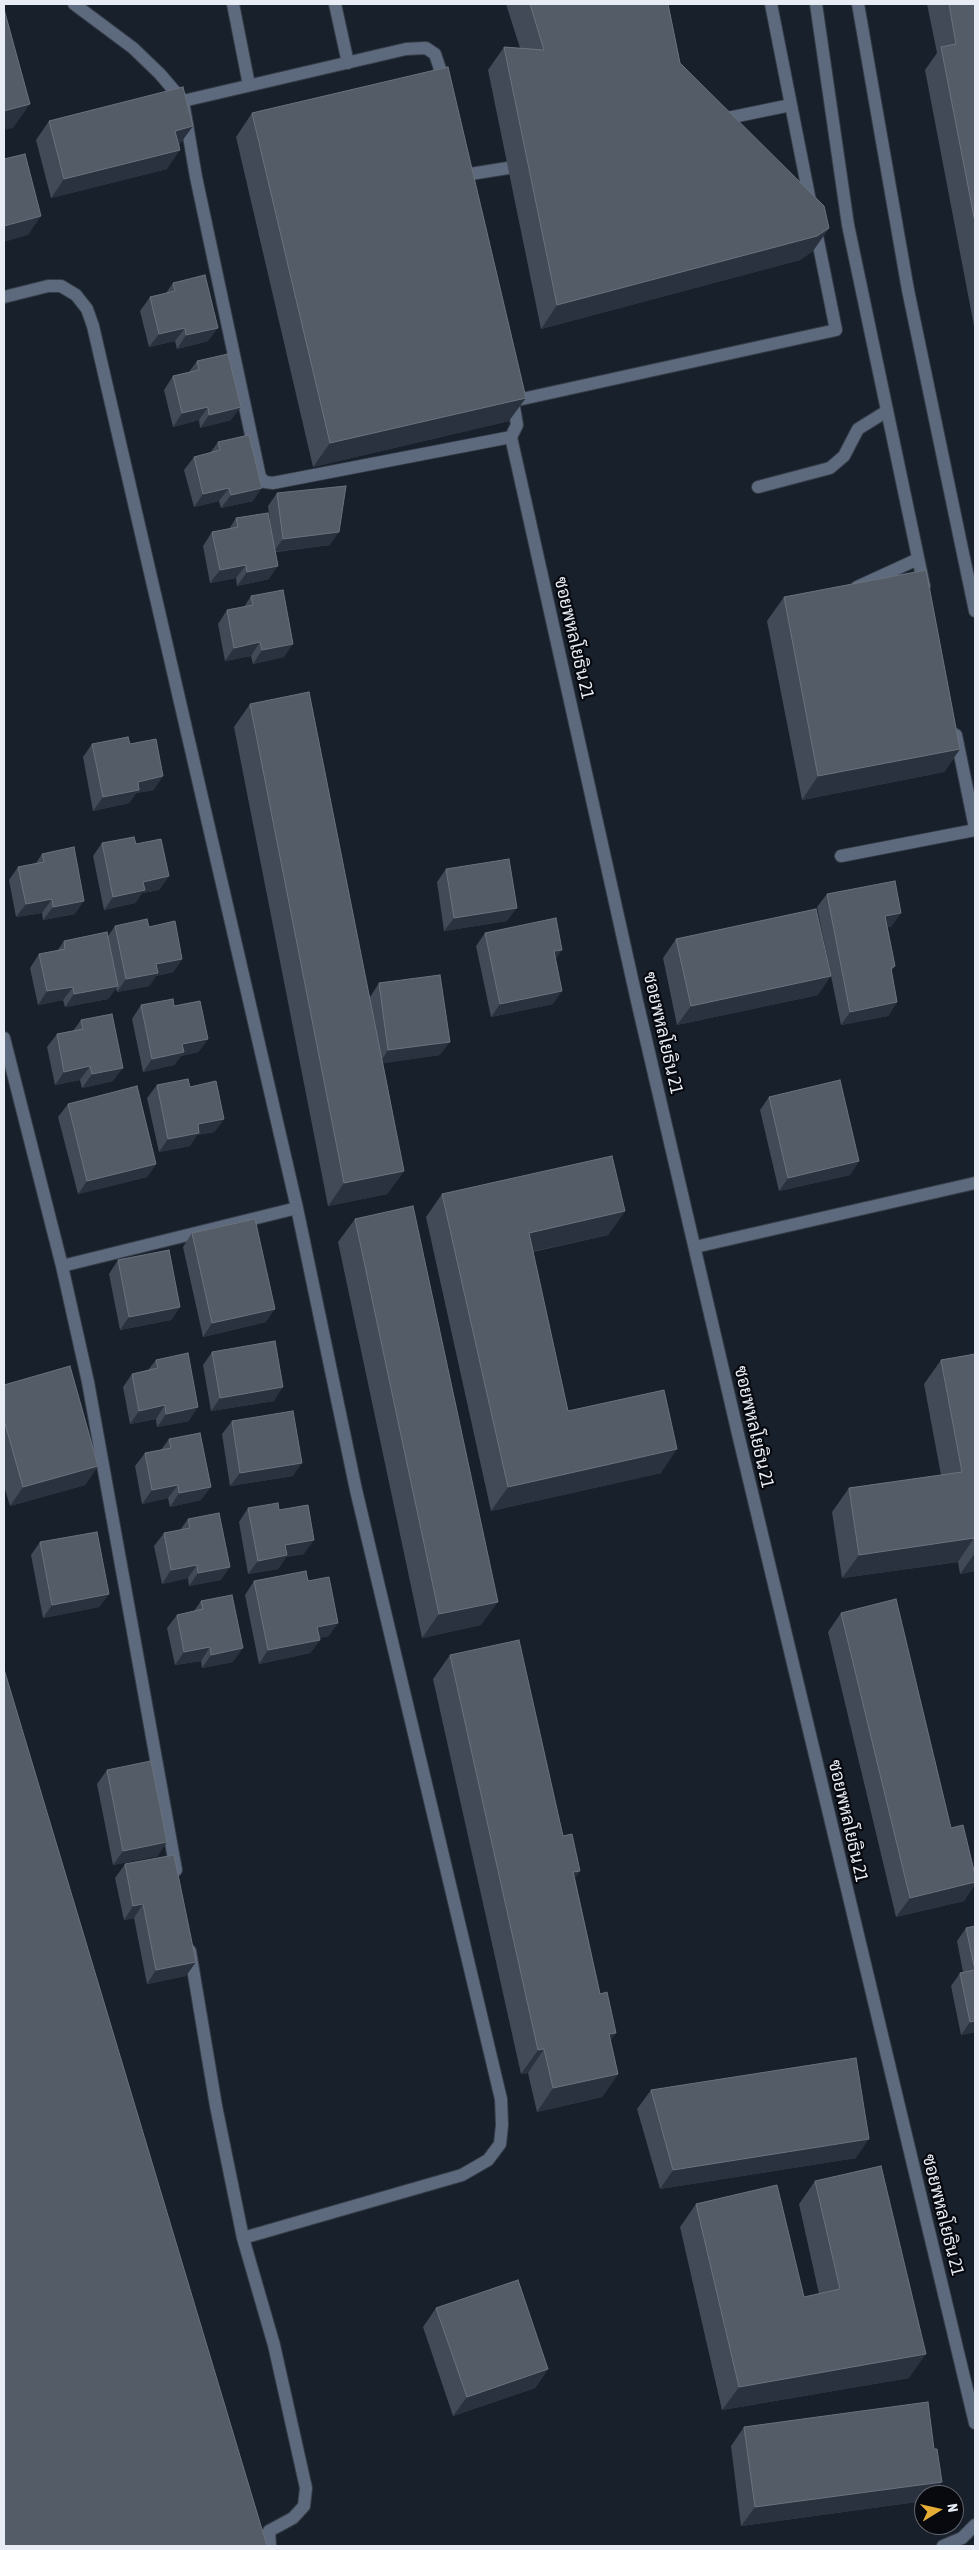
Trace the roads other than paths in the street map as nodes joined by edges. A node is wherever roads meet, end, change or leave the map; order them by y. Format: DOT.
graph roads {
  1 [pos="74,4"];
  2 [pos="233,4"];
  3 [pos="335,4"];
  4 [pos="771,4"];
  5 [pos="816,4"];
  6 [pos="858,4"];
  7 [pos="348,63"];
  8 [pos="249,85"];
  9 [pos="447,93"];
  10 [pos="183,102"];
  11 [pos="791,105"];
  12 [pos="710,121"];
  13 [pos="508,168"];
  14 [pos="464,175"];
  15 [pos="4,297"];
  16 [pos="509,382"];
  17 [pos="513,401"];
  18 [pos="887,411"];
  19 [pos="511,437"];
  20 [pos="758,487"];
  21 [pos="918,559"];
  22 [pos="846,593"];
  23 [pos="926,597"];
  24 [pos="975,610"];
  25 [pos="953,722"];
  26 [pos="975,829"];
  27 [pos="841,856"];
  28 [pos="4,1038"];
  29 [pos="975,1183"];
  30 [pos="297,1208"];
  31 [pos="695,1247"];
  32 [pos="62,1266"];
  33 [pos="179,1884"];
  34 [pos="188,1942"];
  35 [pos="243,2238"];
  36 [pos="975,2423"];
  37 [pos="975,2525"];
  38 [pos="270,2546"];
  39 [pos="943,2546"];
  1 -- 10 [label="street"];
  2 -- 8 [label="street"];
  3 -- 7 [label="street"];
  4 -- 11 [label="street"];
  5 -- 18 [label="street"];
  6 -- 24 [label="street"];
  7 -- 8 [label="street"];
  7 -- 9 [label="street"];
  8 -- 10 [label="street"];
  10 -- 19 [label="street"];
  11 -- 12 [label="street"];
  11 -- 17 [label="street"];
  13 -- 14 [label="street"];
  15 -- 30 [label="street"];
  16 -- 17 [label="street"];
  17 -- 19 [label="street"];
  18 -- 20 [label="street"];
  18 -- 21 [label="street"];
  19 -- 31 [label="street, ซอยพหลโยธิน 21"];
  21 -- 22 [label="street"];
  21 -- 23 [label="street"];
  25 -- 26 [label="street"];
  26 -- 27 [label="street"];
  28 -- 32 [label="street"];
  29 -- 31 [label="street"];
  30 -- 32 [label="street"];
  30 -- 35 [label="street"];
  31 -- 36 [label="street, ซอยพหลโยธิน 21"];
  32 -- 33 [label="street"];
  34 -- 35 [label="street"];
  35 -- 38 [label="street"];
  37 -- 39 [label="street"];
}
